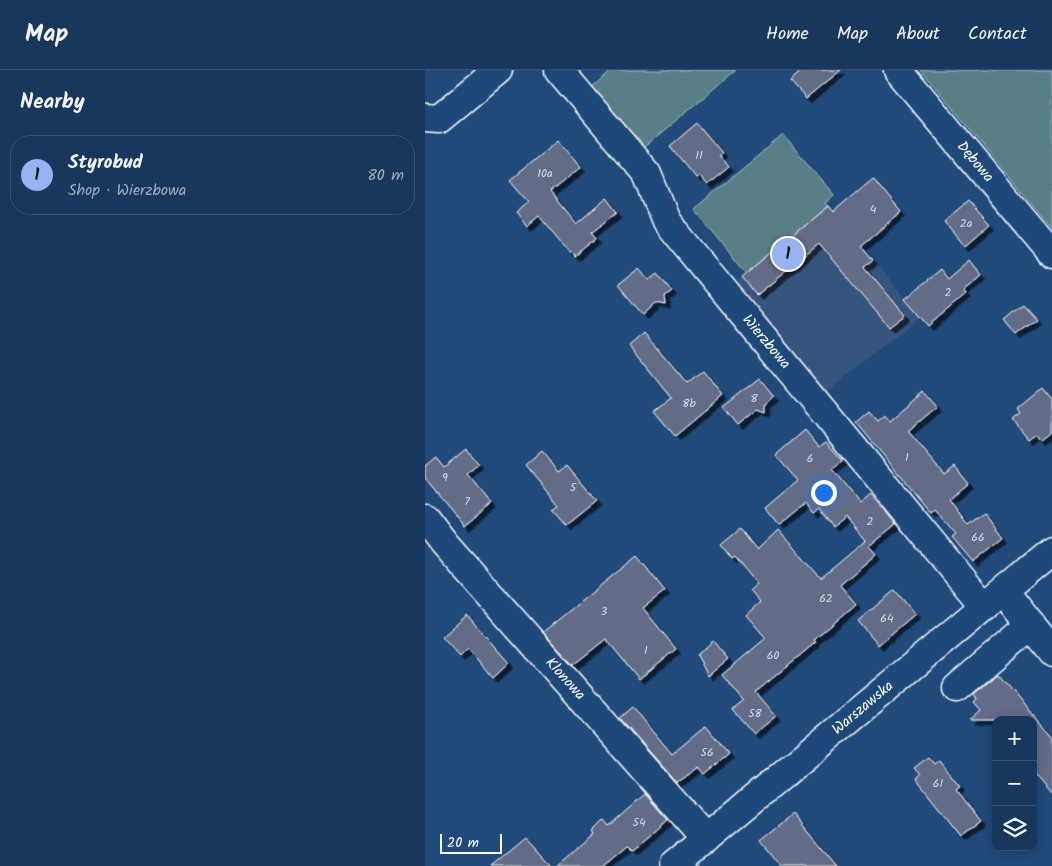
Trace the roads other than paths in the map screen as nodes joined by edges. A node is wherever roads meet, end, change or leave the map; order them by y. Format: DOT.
graph roads {
  1 [pos="498,70"];
  2 [pos="559,70"];
  3 [pos="898,70"];
  4 [pos="425,118"];
  5 [pos="1052,254"];
  6 [pos="425,518"];
  7 [pos="1052,550"];
  8 [pos="994,599"];
  9 [pos="1031,625"];
  10 [pos="1052,652"];
  11 [pos="957,688"];
  12 [pos="706,839"];
  13 [pos="673,866"];
  1 -- 4 [label="street"];
  2 -- 8 [label="street, Wierzbowa"];
  3 -- 5 [label="street, Dębowa"];
  6 -- 12 [label="street, Klonowa"];
  7 -- 8 [label="street, Warszawska"];
  8 -- 9 [label="street, Wierzbowa"];
  8 -- 12 [label="street, Warszawska"];
  9 -- 10 [label="street, Wierzbowa"];
  9 -- 11 [label="street"];
  12 -- 13 [label="street, Warszawska"];
}
